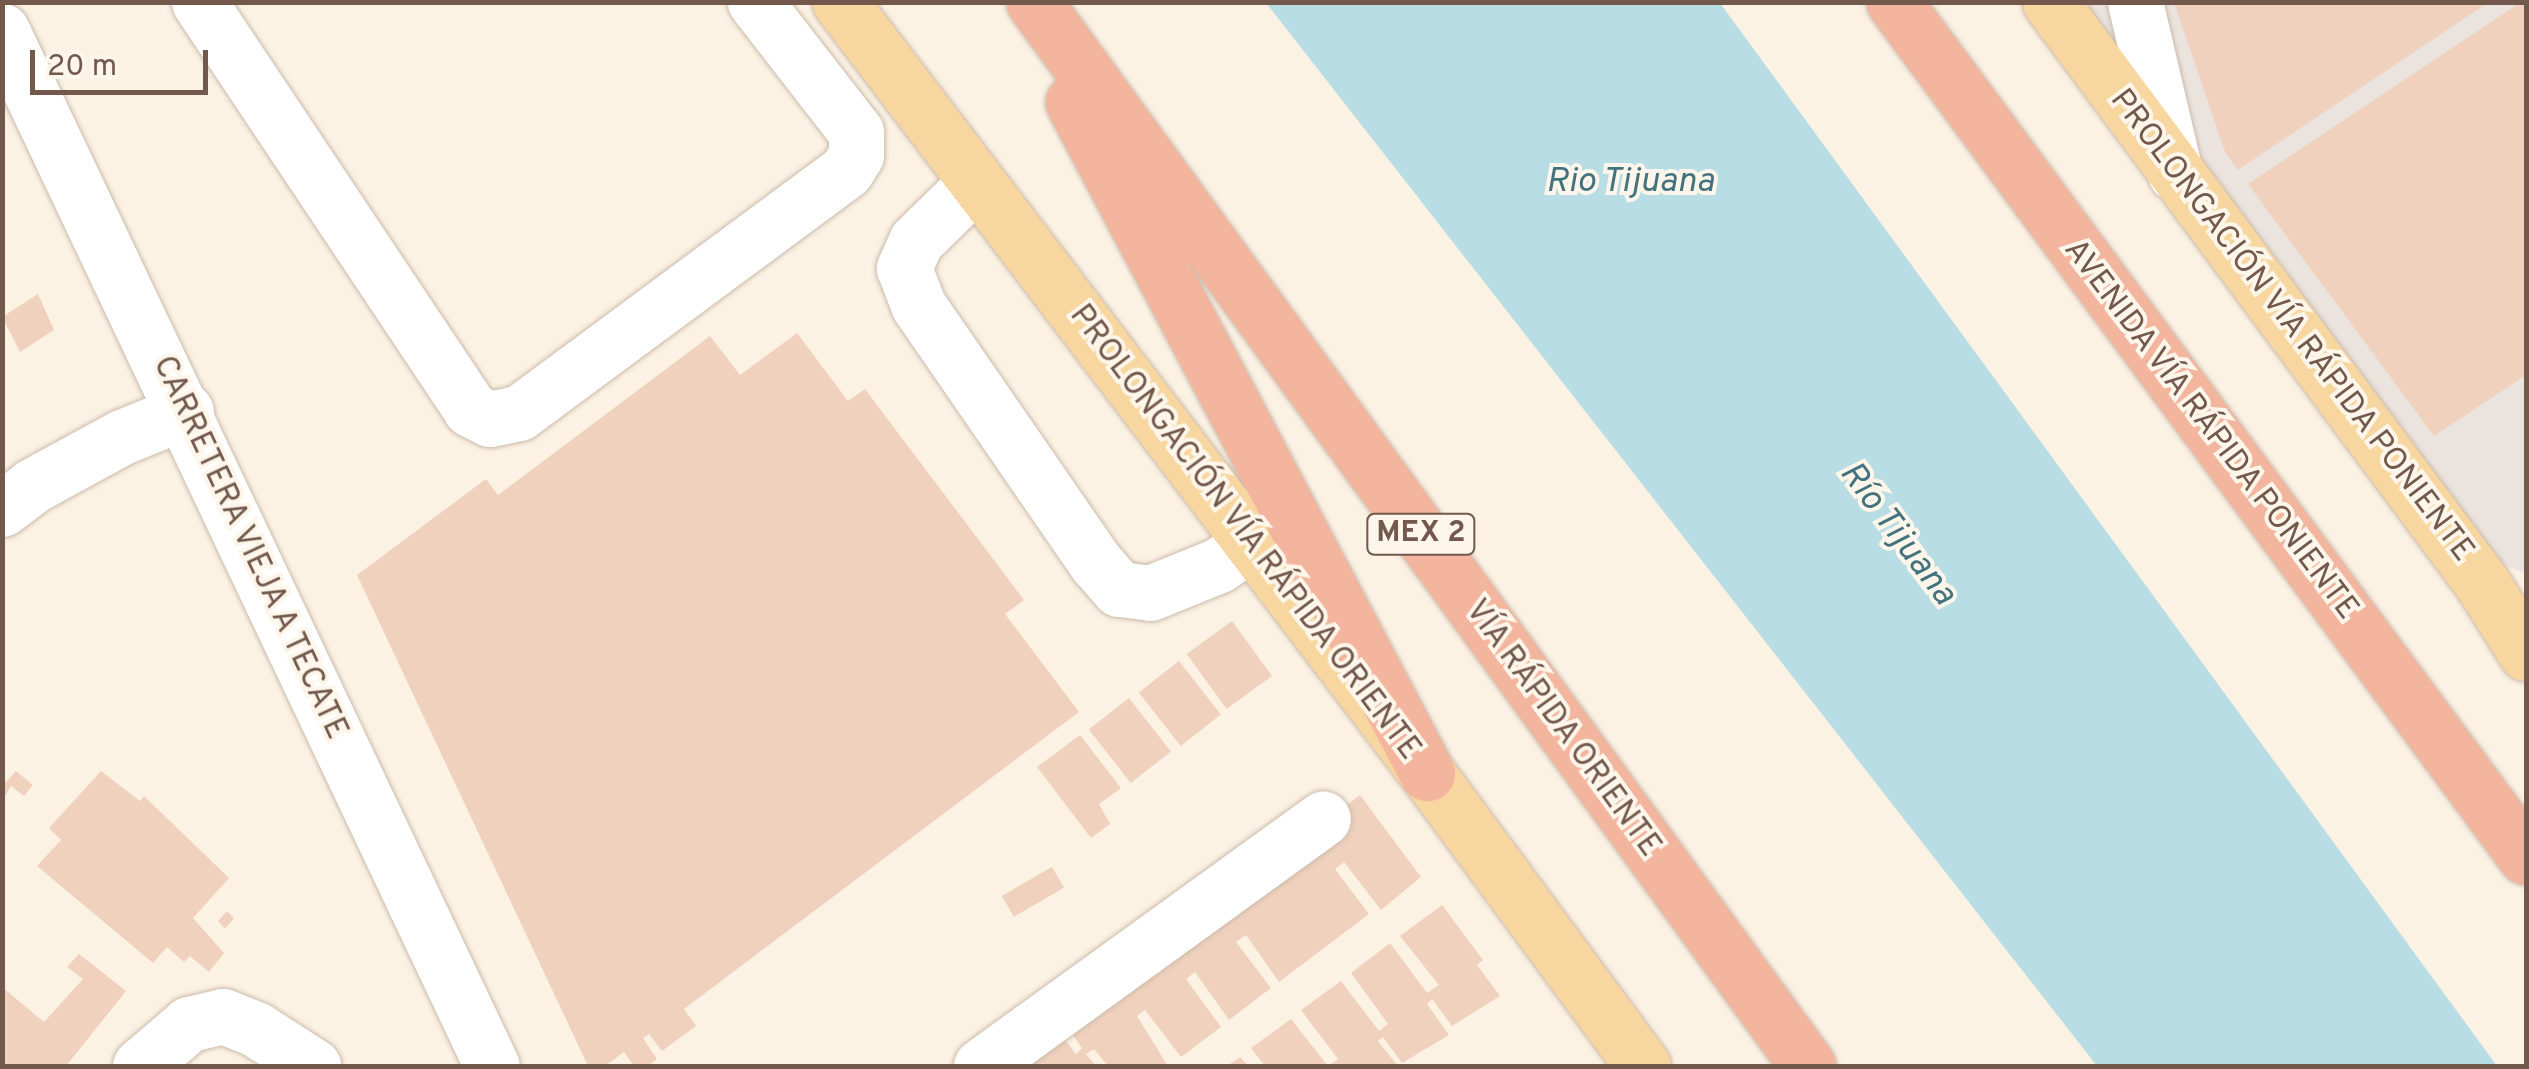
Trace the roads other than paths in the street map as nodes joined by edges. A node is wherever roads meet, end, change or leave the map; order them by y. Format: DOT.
graph roads {
  1 [pos="11,2"];
  2 [pos="199,2"];
  3 [pos="755,2"];
  4 [pos="840,2"];
  5 [pos="1020,2"];
  6 [pos="1034,2"];
  7 [pos="1894,2"];
  8 [pos="2050,2"];
  9 [pos="2135,2"];
  10 [pos="2,6"];
  11 [pos="2,32"];
  12 [pos="17,92"];
  13 [pos="2176,174"];
  14 [pos="976,182"];
  15 [pos="186,411"];
  16 [pos="2,508"];
  17 [pos="1252,543"];
  18 [pos="2504,591"];
  19 [pos="2526,653"];
  20 [pos="1428,774"];
  21 [pos="1324,818"];
  22 [pos="2526,857"];
  23 [pos="140,1066"];
  24 [pos="313,1066"];
  25 [pos="492,1066"];
  26 [pos="981,1066"];
  27 [pos="1643,1066"];
  28 [pos="1808,1066"];
  1 -- 10 [label="street"];
  2 -- 3 [label="street"];
  4 -- 14 [label="main road, PROLONGACIÓN VÍA RÁPIDA ORIENTE"];
  5 -- 20 [label="highway"];
  6 -- 28 [label="highway, VÍA RÁPIDA ORIENTE / MEX 2"];
  7 -- 22 [label="highway, AVENIDA VÍA RÁPIDA PONIENTE"];
  8 -- 13 [label="main road, PROLONGACIÓN VÍA RÁPIDA PONIENTE"];
  9 -- 13 [label="street"];
  11 -- 12 [label="street, CARRETERA VIEJA A TECATE"];
  12 -- 15 [label="street, CARRETERA VIEJA A TECATE"];
  13 -- 18 [label="main road, PROLONGACIÓN VÍA RÁPIDA PONIENTE"];
  14 -- 17 [label="main road, PROLONGACIÓN VÍA RÁPIDA ORIENTE"];
  14 -- 17 [label="street"];
  15 -- 16 [label="street"];
  15 -- 25 [label="street, CARRETERA VIEJA A TECATE"];
  17 -- 20 [label="main road, PROLONGACIÓN VÍA RÁPIDA ORIENTE"];
  18 -- 19 [label="main road, PROLONGACIÓN VÍA RÁPIDA PONIENTE"];
  20 -- 27 [label="main road, PROLONGACIÓN VÍA RÁPIDA ORIENTE"];
  21 -- 26 [label="street"];
  23 -- 24 [label="street"];
}
